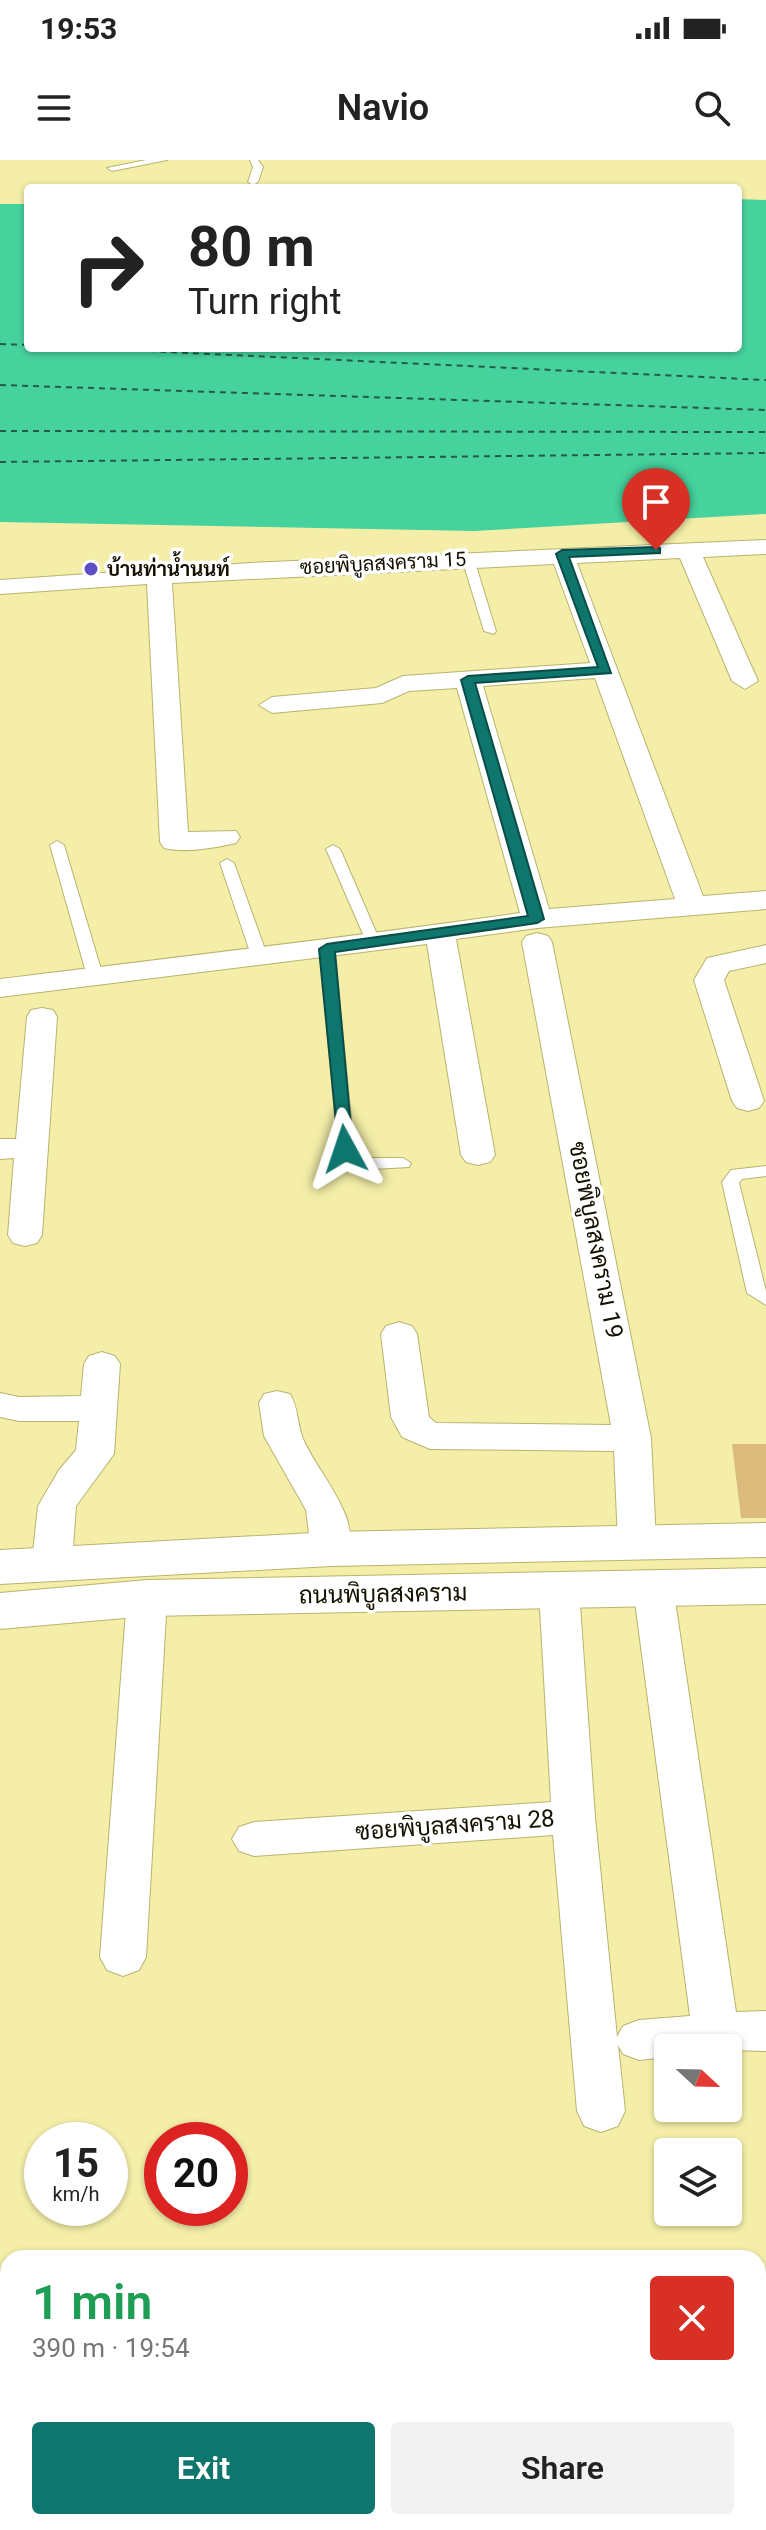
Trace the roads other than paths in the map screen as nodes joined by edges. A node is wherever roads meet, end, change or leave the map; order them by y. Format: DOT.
graph roads {
  1 [pos="163,160"];
  2 [pos="254,160"];
  3 [pos="112,168"];
  4 [pos="253,182"];
  5 [pos="766,547"];
  6 [pos="688,549"];
  7 [pos="562,554"];
  8 [pos="468,559"];
  9 [pos="159,575"];
  10 [pos="0,587"];
  11 [pos="490,631"];
  12 [pos="606,670"];
  13 [pos="468,680"];
  14 [pos="745,681"];
  15 [pos="272,705"];
  16 [pos="57,845"];
  17 [pos="333,849"];
  18 [pos="226,850"];
  19 [pos="766,900"];
  20 [pos="692,906"];
  21 [pos="440,930"];
  22 [pos="537,930"];
  23 [pos="373,941"];
  24 [pos="327,949"];
  25 [pos="766,954"];
  26 [pos="259,955"];
  27 [pos="95,976"];
  28 [pos="0,988"];
  29 [pos="42,1017"];
  30 [pos="748,1101"];
  31 [pos="16,1148"];
  32 [pos="478,1155"];
  33 [pos="403,1163"];
  34 [pos="766,1171"];
  35 [pos="25,1235"];
  36 [pos="766,1299"];
  37 [pos="399,1334"];
  38 [pos="102,1364"];
  39 [pos="277,1403"];
  40 [pos="0,1405"];
  41 [pos="98,1408"];
  42 [pos="632,1438"];
  43 [pos="766,1540"];
  44 [pos="637,1541"];
  45 [pos="331,1549"];
  46 [pos="52,1562"];
  47 [pos="0,1567"];
  48 [pos="766,1586"];
  49 [pos="653,1587"];
  50 [pos="559,1591"];
  51 [pos="147,1598"];
  52 [pos="0,1611"];
  53 [pos="573,1817"];
  54 [pos="254,1839"];
  55 [pos="123,1957"];
  56 [pos="766,2031"];
  57 [pos="716,2033"];
  58 [pos="639,2040"];
  59 [pos="601,2111"];
  1 -- 3 [label="lane"];
  2 -- 4 [label="lane"];
  5 -- 6 [label="street, ซอยพิบูลสงคราม 15"];
  6 -- 7 [label="street, ซอยพิบูลสงคราม 15"];
  6 -- 14 [label="street"];
  7 -- 8 [label="street, ซอยพิบูลสงคราม 15"];
  7 -- 12 [label="street"];
  8 -- 9 [label="street, ซอยพิบูลสงคราม 15"];
  8 -- 11 [label="lane"];
  9 -- 10 [label="street, ซอยพิบูลสงคราม 15"];
  9 -- 18 [label="street"];
  12 -- 13 [label="street"];
  12 -- 20 [label="street"];
  13 -- 15 [label="street"];
  13 -- 22 [label="street, ซอยพิบูลสงคราม 19"];
  16 -- 27 [label="lane"];
  17 -- 23 [label="lane"];
  18 -- 26 [label="lane"];
  19 -- 20 [label="street"];
  20 -- 22 [label="street"];
  21 -- 22 [label="street"];
  21 -- 23 [label="street"];
  21 -- 32 [label="street"];
  22 -- 42 [label="street, ซอยพิบูลสงคราม 19"];
  23 -- 24 [label="street"];
  24 -- 26 [label="street"];
  24 -- 33 [label="lane"];
  25 -- 30 [label="street"];
  26 -- 27 [label="street"];
  27 -- 28 [label="street"];
  29 -- 31 [label="street"];
  31 -- 35 [label="street"];
  34 -- 36 [label="lane"];
  37 -- 42 [label="street"];
  38 -- 41 [label="street"];
  39 -- 45 [label="street"];
  40 -- 41 [label="street"];
  41 -- 46 [label="street"];
  42 -- 44 [label="street, ซอยพิบูลสงคราม 19"];
  43 -- 44 [label="main road, ถนนพิบูลสงคราม"];
  44 -- 45 [label="main road, ถนนพิบูลสงคราม"];
  45 -- 46 [label="main road, ถนนพิบูลสงคราม"];
  46 -- 47 [label="main road, ถนนพิบูลสงคราม"];
  48 -- 49 [label="main road, ถนนพิบูลสงคราม"];
  49 -- 50 [label="main road, ถนนพิบูลสงคราม"];
  49 -- 57 [label="street"];
  50 -- 51 [label="main road, ถนนพิบูลสงคราม"];
  50 -- 53 [label="street, ซอยพิบูลสงคราม 28"];
  51 -- 52 [label="main road, ถนนพิบูลสงคราม"];
  51 -- 55 [label="street"];
  53 -- 54 [label="street, ซอยพิบูลสงคราม 28"];
  53 -- 59 [label="street"];
  56 -- 57 [label="street"];
  57 -- 58 [label="street"];
}
